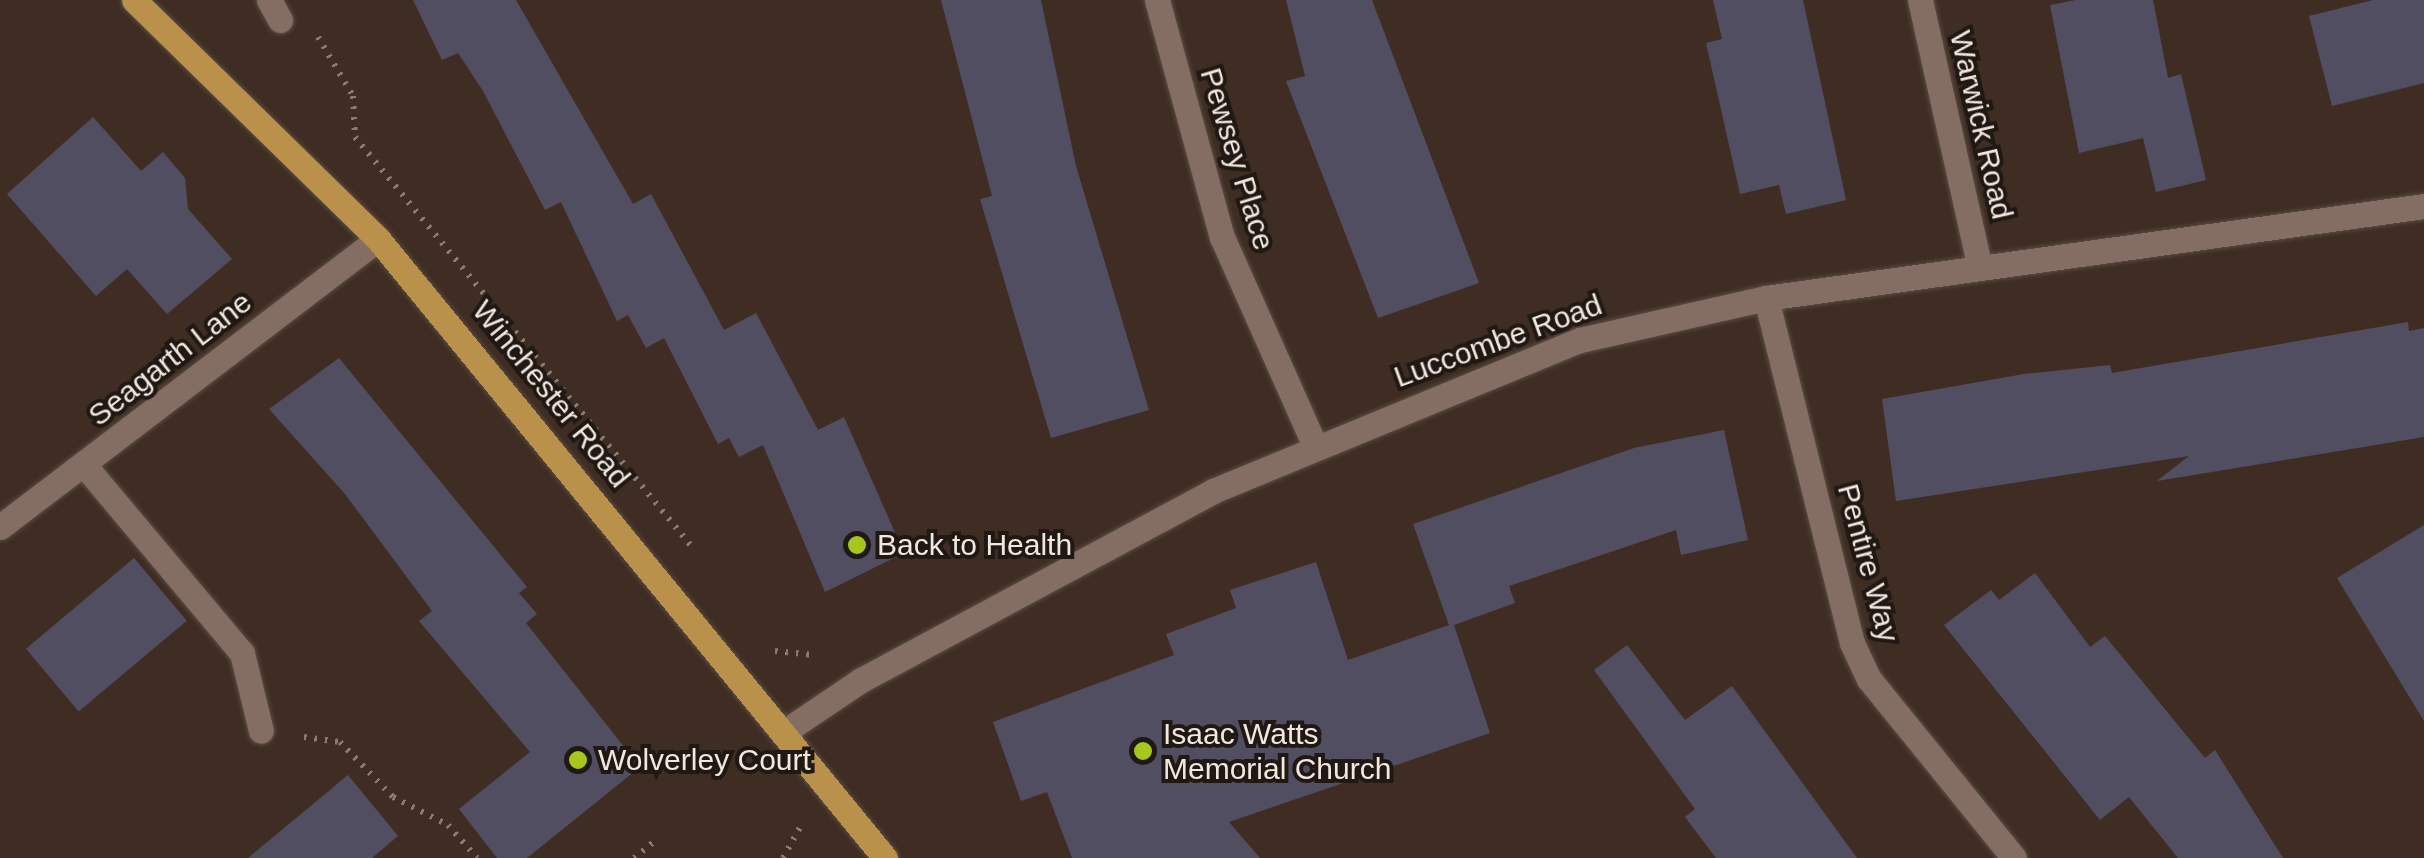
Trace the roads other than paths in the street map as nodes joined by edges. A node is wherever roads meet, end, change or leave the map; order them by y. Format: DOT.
graph roads {
  1 [pos="134,0"];
  2 [pos="1157,0"];
  3 [pos="1920,0"];
  4 [pos="2424,206"];
  5 [pos="378,239"];
  6 [pos="1978,265"];
  7 [pos="1766,298"];
  8 [pos="1314,444"];
  9 [pos="85,466"];
  10 [pos="0,527"];
  11 [pos="261,731"];
  12 [pos="784,732"];
  13 [pos="875,854"];
  14 [pos="2014,858"];
  1 -- 5 [label="main road, Winchester Road"];
  2 -- 8 [label="street, Pewsey Place"];
  3 -- 6 [label="street, Warwick Road"];
  4 -- 6 [label="street, Luccombe Road"];
  5 -- 9 [label="street, Seagarth Lane"];
  5 -- 12 [label="main road, Winchester Road"];
  6 -- 7 [label="street, Luccombe Road"];
  7 -- 8 [label="street, Luccombe Road"];
  7 -- 14 [label="street, Pentire Way"];
  8 -- 12 [label="street, Luccombe Road"];
  9 -- 10 [label="street, Seagarth Lane"];
  9 -- 11 [label="street"];
  12 -- 13 [label="main road, Winchester Road"];
}
